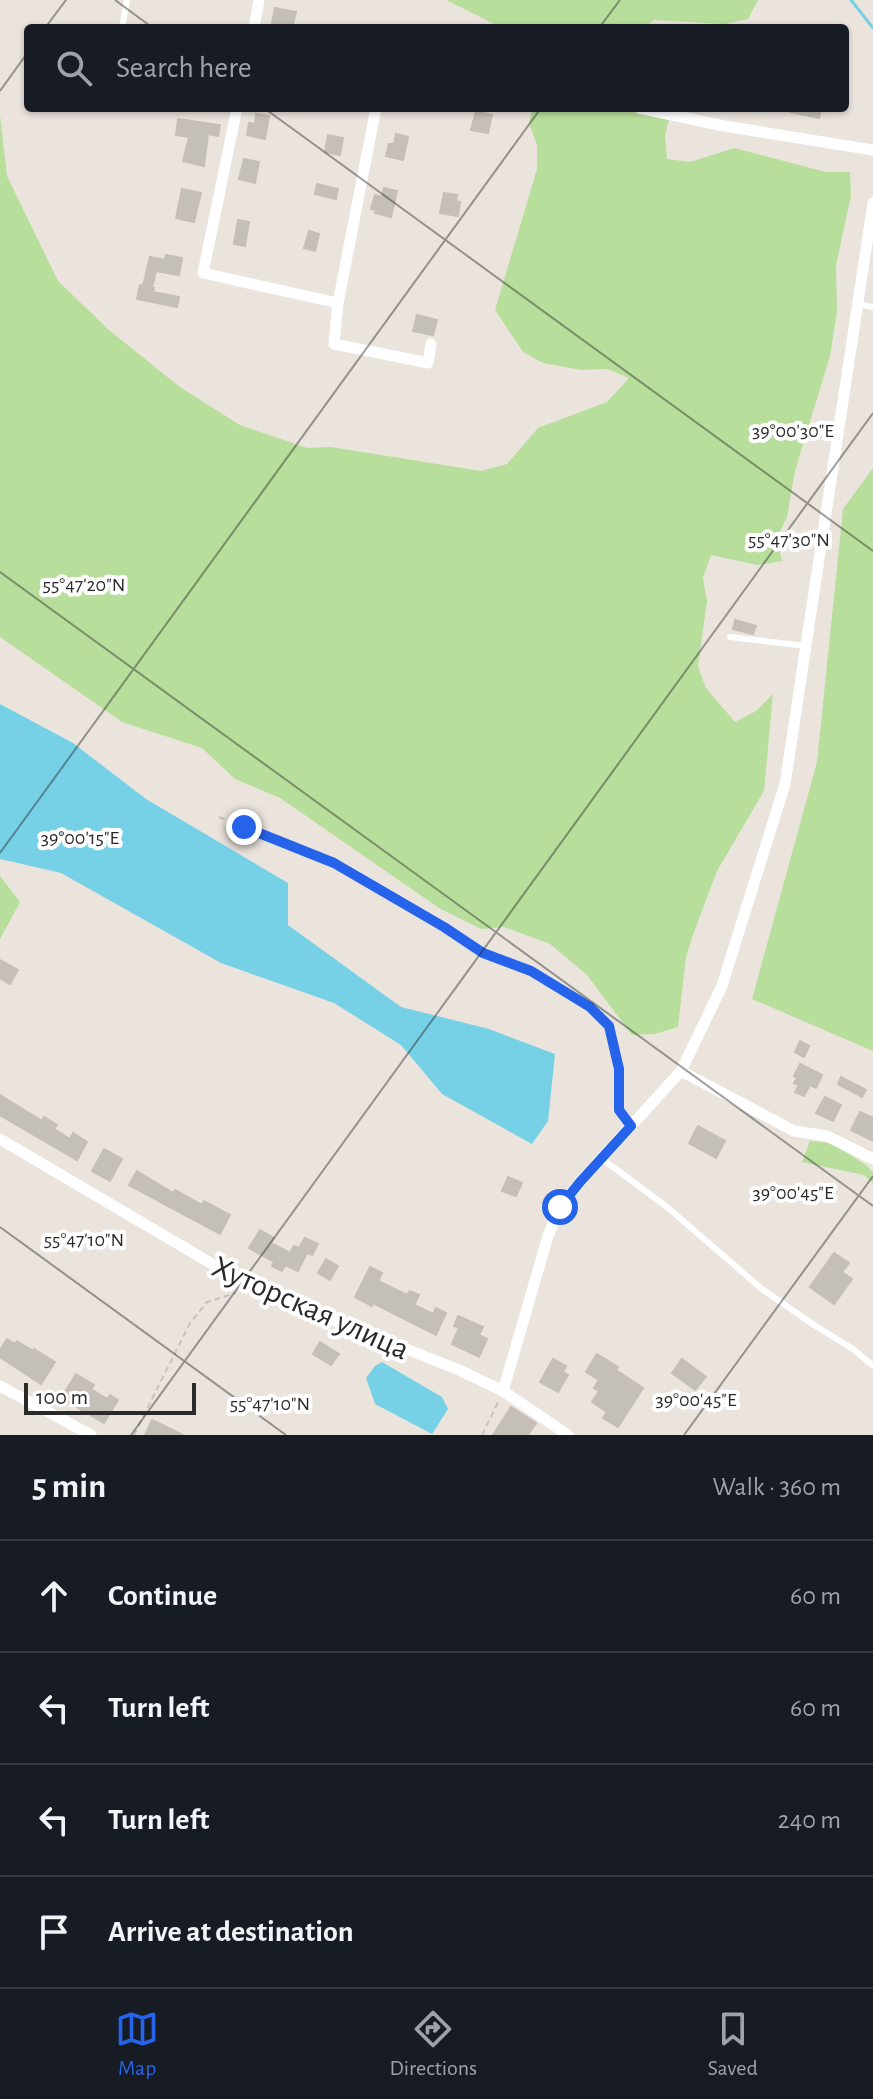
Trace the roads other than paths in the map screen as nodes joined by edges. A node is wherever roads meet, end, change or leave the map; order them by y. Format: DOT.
graph roads {
  1 [pos="127,0"];
  2 [pos="259,0"];
  3 [pos="123,24"];
  4 [pos="255,24"];
  5 [pos="236,112"];
  6 [pos="375,112"];
  7 [pos="658,112"];
  8 [pos="873,150"];
  9 [pos="873,203"];
  10 [pos="338,303"];
  11 [pos="858,304"];
  12 [pos="873,307"];
  13 [pos="431,344"];
  14 [pos="730,637"];
  15 [pos="806,646"];
  16 [pos="681,1071"];
  17 [pos="0,1139"];
  18 [pos="601,1158"];
  19 [pos="873,1159"];
  20 [pos="873,1366"];
  21 [pos="0,1386"];
  22 [pos="503,1391"];
  23 [pos="91,1435"];
  24 [pos="568,1435"];
  1 -- 3 [label="lane"];
  2 -- 4 [label="street"];
  5 -- 10 [label="street"];
  6 -- 10 [label="street"];
  7 -- 8 [label="street"];
  9 -- 11 [label="street"];
  10 -- 13 [label="street"];
  11 -- 12 [label="lane"];
  11 -- 15 [label="street"];
  14 -- 15 [label="lane"];
  15 -- 16 [label="street"];
  16 -- 18 [label="street"];
  16 -- 19 [label="street"];
  17 -- 22 [label="street, Хуторская улица"];
  18 -- 20 [label="lane"];
  18 -- 22 [label="street"];
  21 -- 23 [label="street"];
  22 -- 24 [label="street, Хуторская улица"];
}
